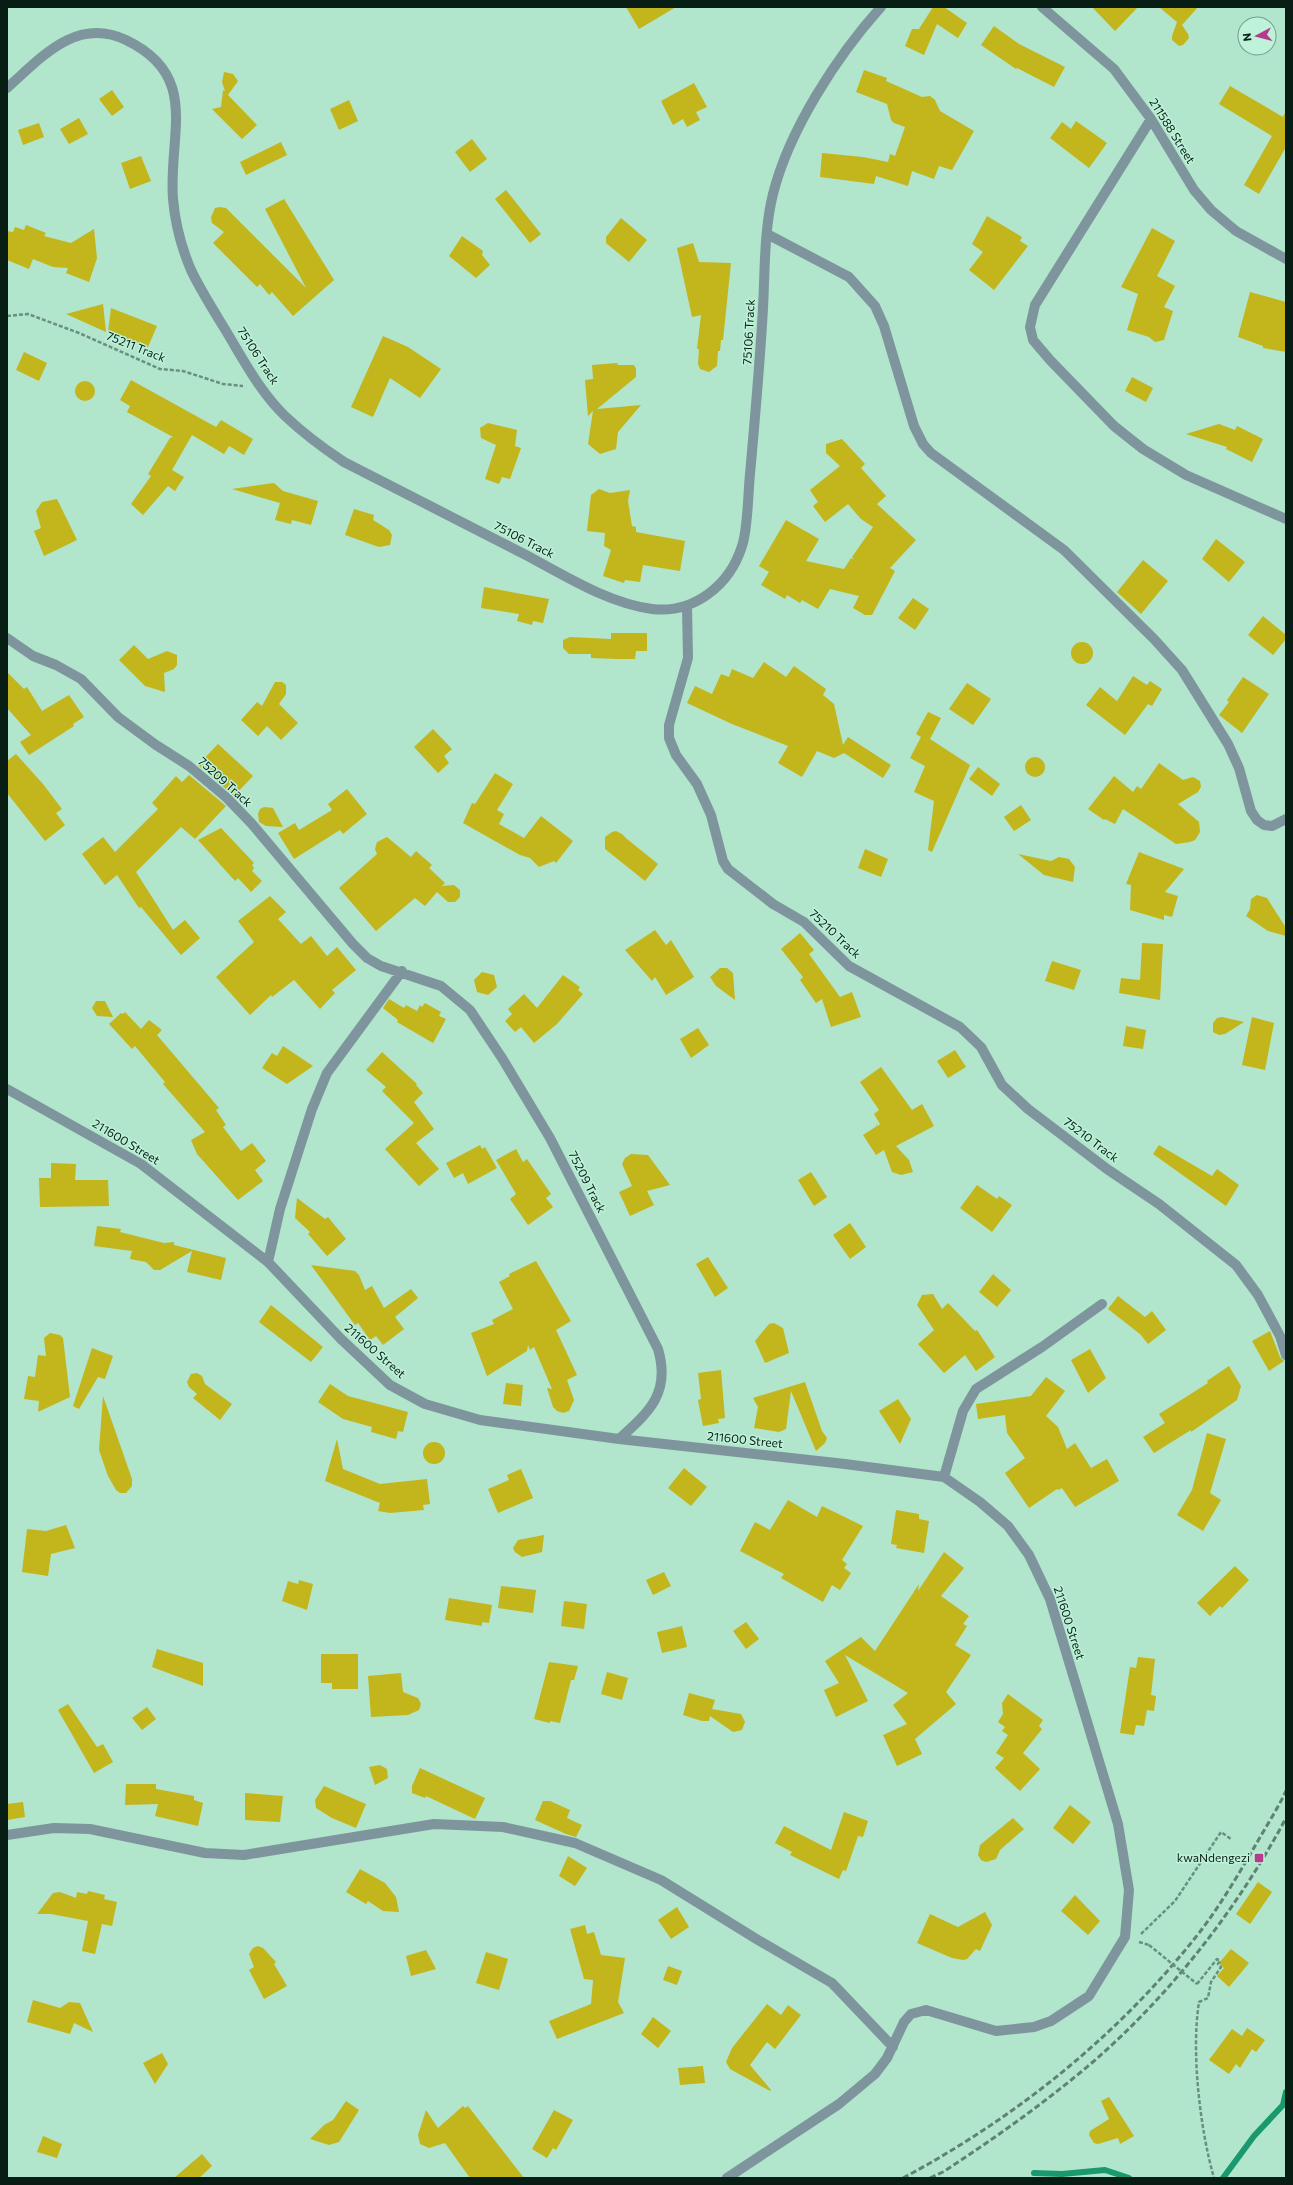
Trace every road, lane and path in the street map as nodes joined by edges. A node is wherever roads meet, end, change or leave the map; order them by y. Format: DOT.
graph roads {
  1 [pos="881,7"];
  2 [pos="1042,7"];
  3 [pos="7,88"];
  4 [pos="1151,119"];
  5 [pos="767,234"];
  6 [pos="1286,259"];
  7 [pos="7,316"];
  8 [pos="261,387"];
  9 [pos="1286,519"];
  10 [pos="687,606"];
  11 [pos="7,638"];
  12 [pos="1286,819"];
  13 [pos="402,971"];
  14 [pos="7,1089"];
  15 [pos="268,1262"];
  16 [pos="1102,1304"];
  17 [pos="1286,1355"];
  18 [pos="619,1439"];
  19 [pos="944,1477"];
  20 [pos="7,1835"];
  21 [pos="1231,1839"];
  22 [pos="1140,1935"];
  23 [pos="1149,1945"];
  24 [pos="893,2047"];
  25 [pos="727,2178"];
  26 [pos="1214,2178"];
  1 -- 5 [label="street, 75106 Track"];
  2 -- 4 [label="street, 211588 Street"];
  3 -- 8 [label="street, 75106 Track"];
  4 -- 6 [label="street, 211588 Street"];
  4 -- 9 [label="street"];
  5 -- 10 [label="street, 75106 Track"];
  5 -- 12 [label="street"];
  7 -- 8 [label="path, 75211 Track"];
  8 -- 10 [label="street, 75106 Track"];
  10 -- 17 [label="street, 75210 Track"];
  11 -- 13 [label="street, 75209 Track"];
  13 -- 15 [label="street"];
  13 -- 18 [label="street, 75209 Track"];
  14 -- 15 [label="street, 211600 Street"];
  15 -- 18 [label="street, 211600 Street"];
  16 -- 19 [label="street"];
  18 -- 19 [label="street, 211600 Street"];
  19 -- 24 [label="street, 211600 Street"];
  20 -- 24 [label="street"];
  21 -- 22 [label="path"];
  23 -- 26 [label="path, bridge"];
  24 -- 25 [label="street, 211600 Street"];
}
